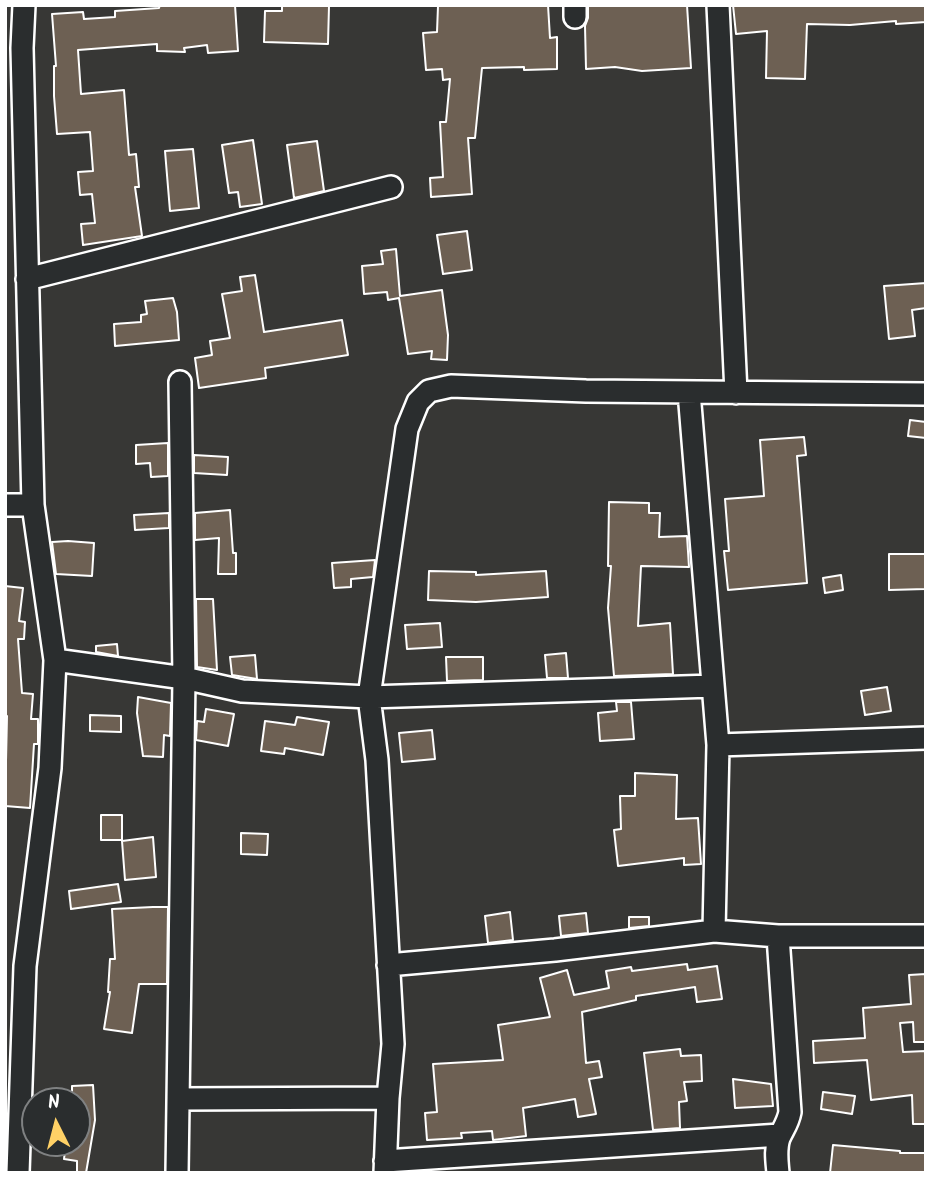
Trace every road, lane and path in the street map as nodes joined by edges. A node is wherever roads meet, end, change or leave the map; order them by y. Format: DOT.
graph roads {
  1 [pos="24,5"];
  2 [pos="718,5"];
  3 [pos="391,187"];
  4 [pos="27,279"];
  5 [pos="180,382"];
  6 [pos="689,392"];
  7 [pos="736,393"];
  8 [pos="926,394"];
  9 [pos="5,505"];
  10 [pos="33,505"];
  11 [pos="55,660"];
  12 [pos="184,678"];
  13 [pos="713,686"];
  14 [pos="369,697"];
  15 [pos="926,738"];
  16 [pos="718,746"];
  17 [pos="714,930"];
  18 [pos="778,936"];
  19 [pos="926,936"];
  20 [pos="15,964"];
  21 [pos="388,965"];
  22 [pos="13,1090"];
  23 [pos="388,1098"];
  24 [pos="179,1099"];
  25 [pos="780,1135"];
  26 [pos="511,1163"];
  27 [pos="385,1167"];
  28 [pos="18,1173"];
  29 [pos="177,1173"];
  30 [pos="778,1173"];
  1 -- 4 [label="street"];
  2 -- 7 [label="street"];
  3 -- 4 [label="street"];
  4 -- 10 [label="street"];
  5 -- 12 [label="street"];
  6 -- 7 [label="street"];
  6 -- 13 [label="street"];
  6 -- 14 [label="street"];
  7 -- 8 [label="street"];
  9 -- 10 [label="street"];
  10 -- 11 [label="street"];
  11 -- 12 [label="street"];
  11 -- 20 [label="street"];
  12 -- 14 [label="street"];
  12 -- 24 [label="street"];
  13 -- 14 [label="street"];
  13 -- 16 [label="street"];
  14 -- 21 [label="street"];
  15 -- 16 [label="street"];
  16 -- 17 [label="street"];
  17 -- 18 [label="street"];
  17 -- 21 [label="street"];
  18 -- 19 [label="street"];
  18 -- 25 [label="street"];
  20 -- 22 [label="street"];
  21 -- 23 [label="street"];
  22 -- 28 [label="street"];
  23 -- 24 [label="street"];
  23 -- 27 [label="street"];
  24 -- 29 [label="street"];
  25 -- 26 [label="street"];
  25 -- 30 [label="street"];
  26 -- 27 [label="street"];
}
